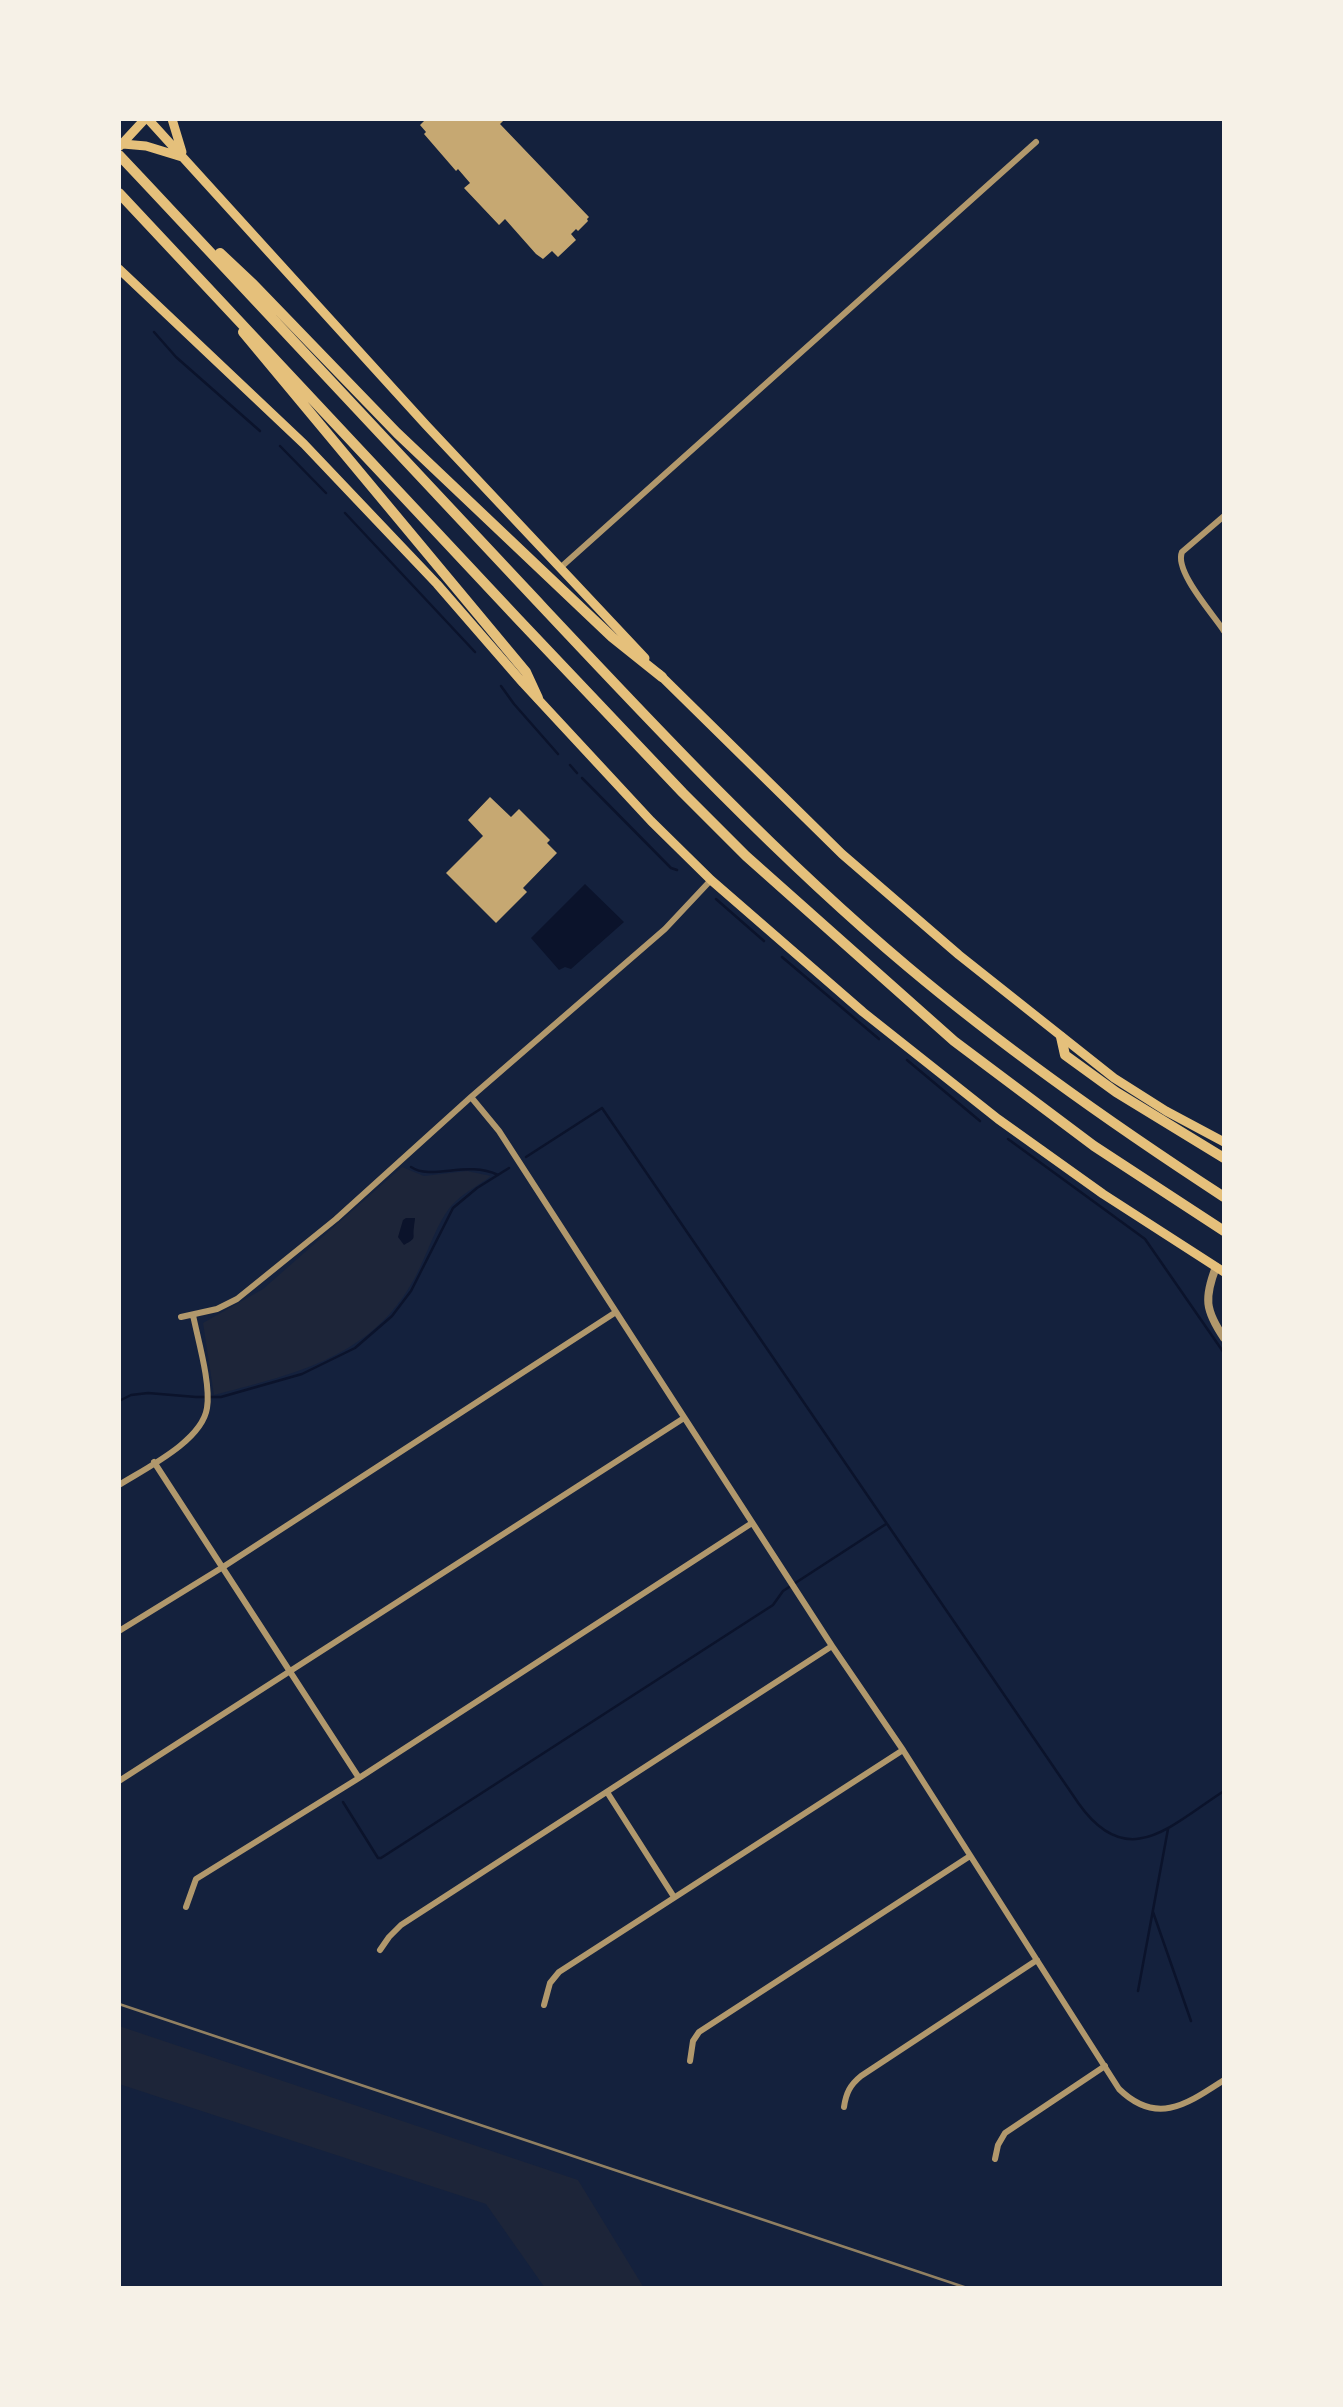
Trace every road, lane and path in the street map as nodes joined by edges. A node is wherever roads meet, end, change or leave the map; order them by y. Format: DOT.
graph roads {
  1 [pos="147,119"];
  2 [pos="172,119"];
  3 [pos="1035,142"];
  4 [pos="120,149"];
  5 [pos="184,157"];
  6 [pos="146,184"];
  7 [pos="119,193"];
  8 [pos="119,269"];
  9 [pos="205,283"];
  10 [pos="1224,516"];
  11 [pos="560,568"];
  12 [pos="1224,631"];
  13 [pos="662,677"];
  14 [pos="538,698"];
  15 [pos="711,880"];
  16 [pos="1061,1037"];
  17 [pos="471,1097"];
  18 [pos="1224,1142"];
  19 [pos="1224,1158"];
  20 [pos="1224,1197"];
  21 [pos="1224,1231"];
  22 [pos="1220,1269"];
  23 [pos="616,1312"];
  24 [pos="193,1315"];
  25 [pos="181,1317"];
  26 [pos="1224,1338"];
  27 [pos="684,1418"];
  28 [pos="154,1462"];
  29 [pos="119,1485"];
  30 [pos="752,1523"];
  31 [pos="223,1567"];
  32 [pos="119,1631"];
  33 [pos="832,1646"];
  34 [pos="291,1673"];
  35 [pos="903,1750"];
  36 [pos="359,1777"];
  37 [pos="119,1781"];
  38 [pos="607,1792"];
  39 [pos="970,1856"];
  40 [pos="674,1897"];
  41 [pos="186,1907"];
  42 [pos="380,1950"];
  43 [pos="1037,1960"];
  44 [pos="544,2005"];
  45 [pos="690,2061"];
  46 [pos="1105,2066"];
  47 [pos="1224,2080"];
  48 [pos="844,2107"];
  49 [pos="995,2159"];
  1 -- 4 [label="main road"];
  1 -- 5 [label="main road"];
  2 -- 5 [label="main road"];
  3 -- 11 [label="street"];
  4 -- 5 [label="main road"];
  4 -- 6 [label="highway"];
  5 -- 11 [label="main road"];
  6 -- 13 [label="highway"];
  6 -- 20 [label="highway"];
  7 -- 9 [label="highway"];
  8 -- 14 [label="main road"];
  9 -- 14 [label="highway"];
  9 -- 21 [label="highway"];
  10 -- 12 [label="street"];
  11 -- 13 [label="main road"];
  13 -- 16 [label="main road"];
  14 -- 15 [label="main road"];
  15 -- 17 [label="street"];
  15 -- 22 [label="main road"];
  16 -- 18 [label="main road"];
  16 -- 19 [label="highway"];
  17 -- 23 [label="street"];
  17 -- 24 [label="street"];
  22 -- 26 [label="street"];
  23 -- 27 [label="street"];
  23 -- 31 [label="street"];
  24 -- 25 [label="street"];
  24 -- 28 [label="street"];
  27 -- 30 [label="street"];
  27 -- 34 [label="street"];
  28 -- 29 [label="street"];
  28 -- 31 [label="street"];
  30 -- 33 [label="street"];
  30 -- 36 [label="street"];
  31 -- 32 [label="street"];
  31 -- 34 [label="street"];
  33 -- 35 [label="street"];
  33 -- 38 [label="street"];
  34 -- 36 [label="street"];
  34 -- 37 [label="street"];
  35 -- 39 [label="street"];
  35 -- 40 [label="street"];
  36 -- 41 [label="street"];
  38 -- 40 [label="street"];
  38 -- 42 [label="street"];
  39 -- 43 [label="street"];
  39 -- 45 [label="street"];
  40 -- 44 [label="street"];
  43 -- 46 [label="street"];
  43 -- 48 [label="street"];
  46 -- 47 [label="street"];
  46 -- 49 [label="street"];
}
